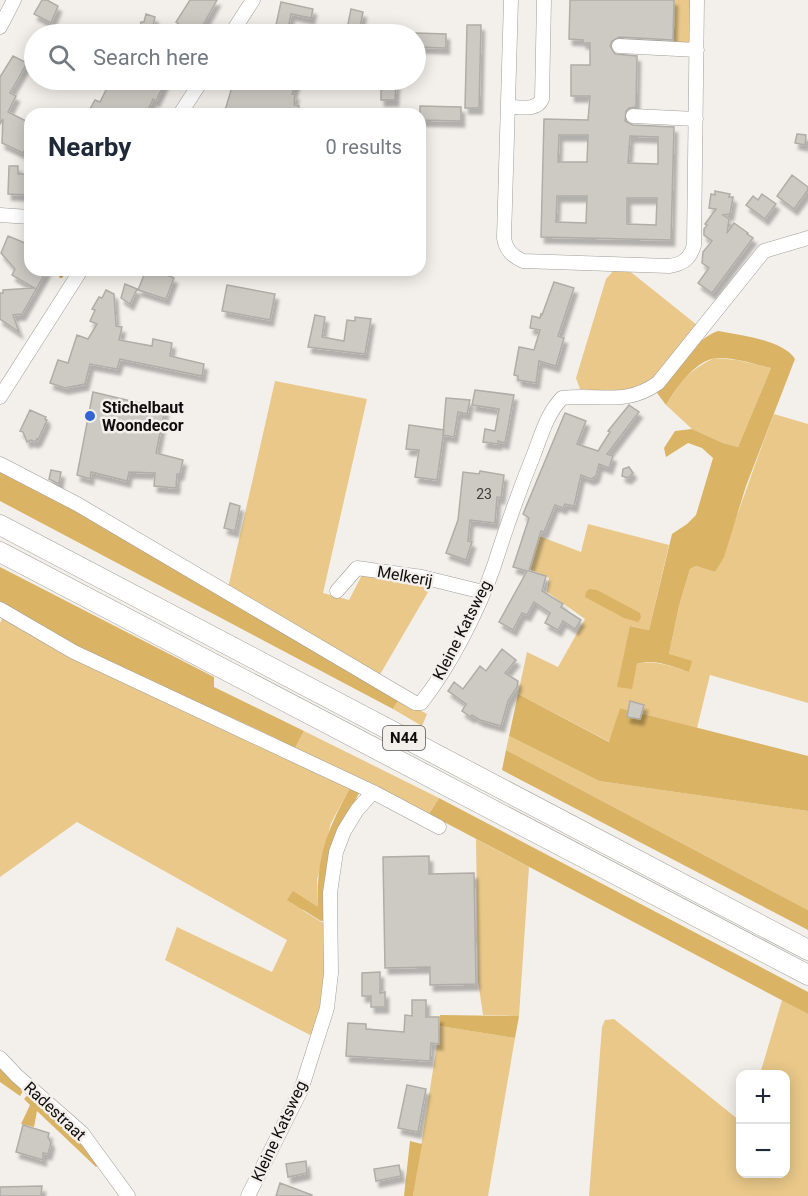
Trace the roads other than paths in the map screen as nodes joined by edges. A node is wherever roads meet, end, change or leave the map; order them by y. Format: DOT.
graph roads {
  1 [pos="14,0"];
  2 [pos="253,0"];
  3 [pos="511,0"];
  4 [pos="544,0"];
  5 [pos="697,0"];
  6 [pos="237,24"];
  7 [pos="0,27"];
  8 [pos="620,46"];
  9 [pos="697,50"];
  10 [pos="196,90"];
  11 [pos="508,107"];
  12 [pos="184,108"];
  13 [pos="633,116"];
  14 [pos="696,119"];
  15 [pos="0,215"];
  16 [pos="24,217"];
  17 [pos="808,238"];
  18 [pos="77,276"];
  19 [pos="0,397"];
  20 [pos="0,464"];
  21 [pos="0,525"];
  22 [pos="0,552"];
  23 [pos="337,591"];
  24 [pos="483,592"];
  25 [pos="0,609"];
  26 [pos="373,792"];
  27 [pos="439,827"];
  28 [pos="808,950"];
  29 [pos="808,975"];
  30 [pos="0,1058"];
  31 [pos="128,1196"];
  32 [pos="248,1196"];
  1 -- 7 [label="street"];
  2 -- 6 [label="street"];
  3 -- 11 [label="street"];
  4 -- 11 [label="street"];
  5 -- 9 [label="street"];
  8 -- 9 [label="street"];
  9 -- 14 [label="street"];
  10 -- 12 [label="street"];
  11 -- 14 [label="street"];
  13 -- 14 [label="street"];
  15 -- 16 [label="street"];
  17 -- 24 [label="street, Kleine Katsweg"];
  18 -- 19 [label="street"];
  20 -- 24 [label="street, Kleine Katsweg"];
  21 -- 28 [label="highway, N44"];
  22 -- 29 [label="highway, N44"];
  23 -- 24 [label="street, Melkerij"];
  25 -- 26 [label="street"];
  26 -- 27 [label="street"];
  26 -- 32 [label="street, Kleine Katsweg"];
  30 -- 31 [label="street, Radestraat"];
}
